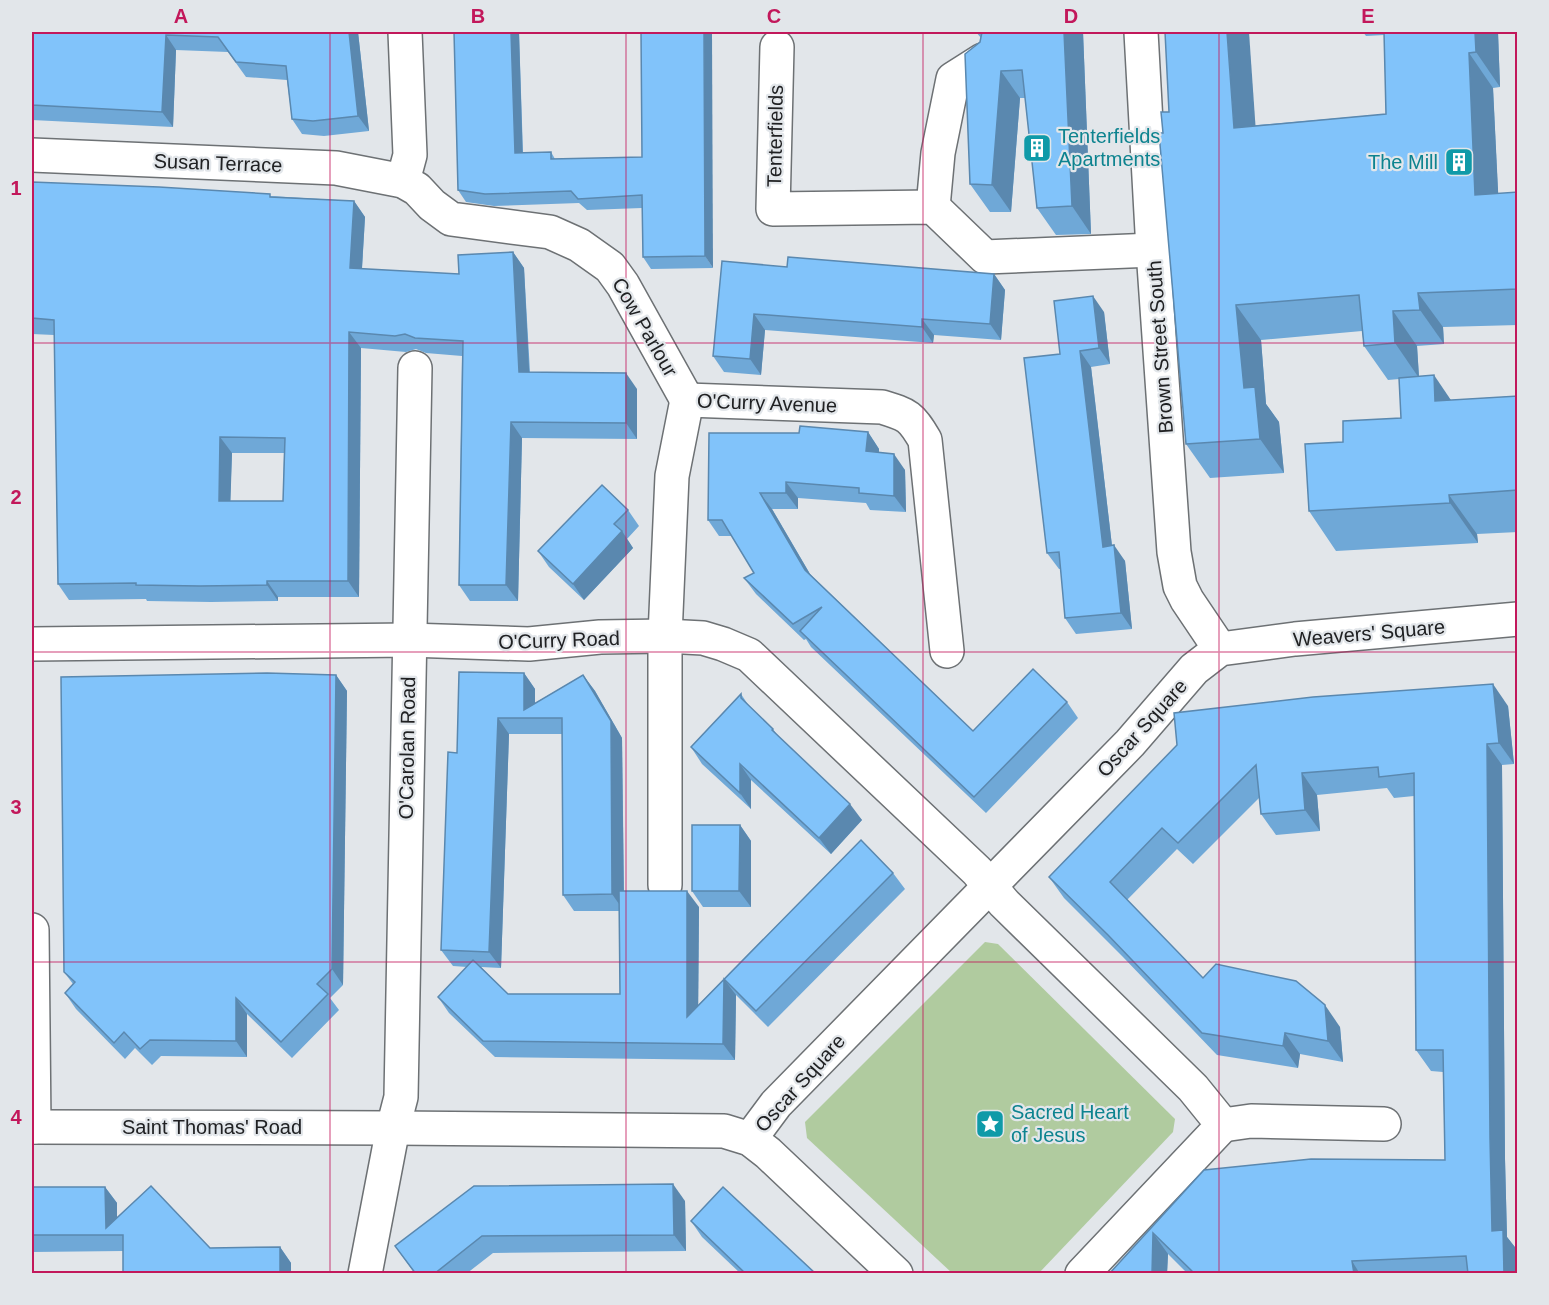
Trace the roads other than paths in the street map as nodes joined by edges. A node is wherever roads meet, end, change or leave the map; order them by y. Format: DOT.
graph roads {
  1 [pos="405,32"];
  2 [pos="1141,32"];
  3 [pos="777,47"];
  4 [pos="983,60"];
  5 [pos="32,155"];
  6 [pos="403,181"];
  7 [pos="933,207"];
  8 [pos="1153,250"];
  9 [pos="415,368"];
  10 [pos="687,400"];
  11 [pos="1518,619"];
  12 [pos="665,636"];
  13 [pos="409,640"];
  14 [pos="32,644"];
  15 [pos="1220,649"];
  16 [pos="947,651"];
  17 [pos="665,885"];
  18 [pos="990,886"];
  19 [pos="32,930"];
  20 [pos="1384,1124"];
  21 [pos="1223,1125"];
  22 [pos="33,1127"];
  23 [pos="393,1128"];
  24 [pos="750,1139"];
  25 [pos="365,1274"];
  26 [pos="896,1274"];
  27 [pos="1082,1274"];
  1 -- 6 [label="street"];
  2 -- 8 [label="street, Brown Street South"];
  3 -- 7 [label="street, Tenterfields"];
  4 -- 7 [label="street"];
  5 -- 6 [label="street, Susan Terrace"];
  6 -- 10 [label="street, Cow Parlour"];
  7 -- 8 [label="street"];
  8 -- 15 [label="street, Brown Street South"];
  9 -- 13 [label="street, O'Carolan Road"];
  10 -- 12 [label="street, O'Curry Avenue"];
  10 -- 16 [label="street, O'Curry Avenue"];
  11 -- 15 [label="street, Weavers' Square"];
  12 -- 13 [label="street, O'Curry Road"];
  12 -- 17 [label="street, O'Curry Avenue"];
  12 -- 18 [label="street, O'Curry Road"];
  13 -- 14 [label="street, O'Curry Road"];
  13 -- 23 [label="street, O'Carolan Road"];
  15 -- 18 [label="street, Oscar Square"];
  18 -- 21 [label="street"];
  18 -- 24 [label="street, Oscar Square"];
  19 -- 22 [label="street"];
  20 -- 21 [label="street"];
  21 -- 27 [label="street"];
  22 -- 23 [label="street, Saint Thomas' Road"];
  23 -- 24 [label="street, Saint Thomas' Road"];
  23 -- 25 [label="street"];
  24 -- 26 [label="street, Oscar Square"];
}
